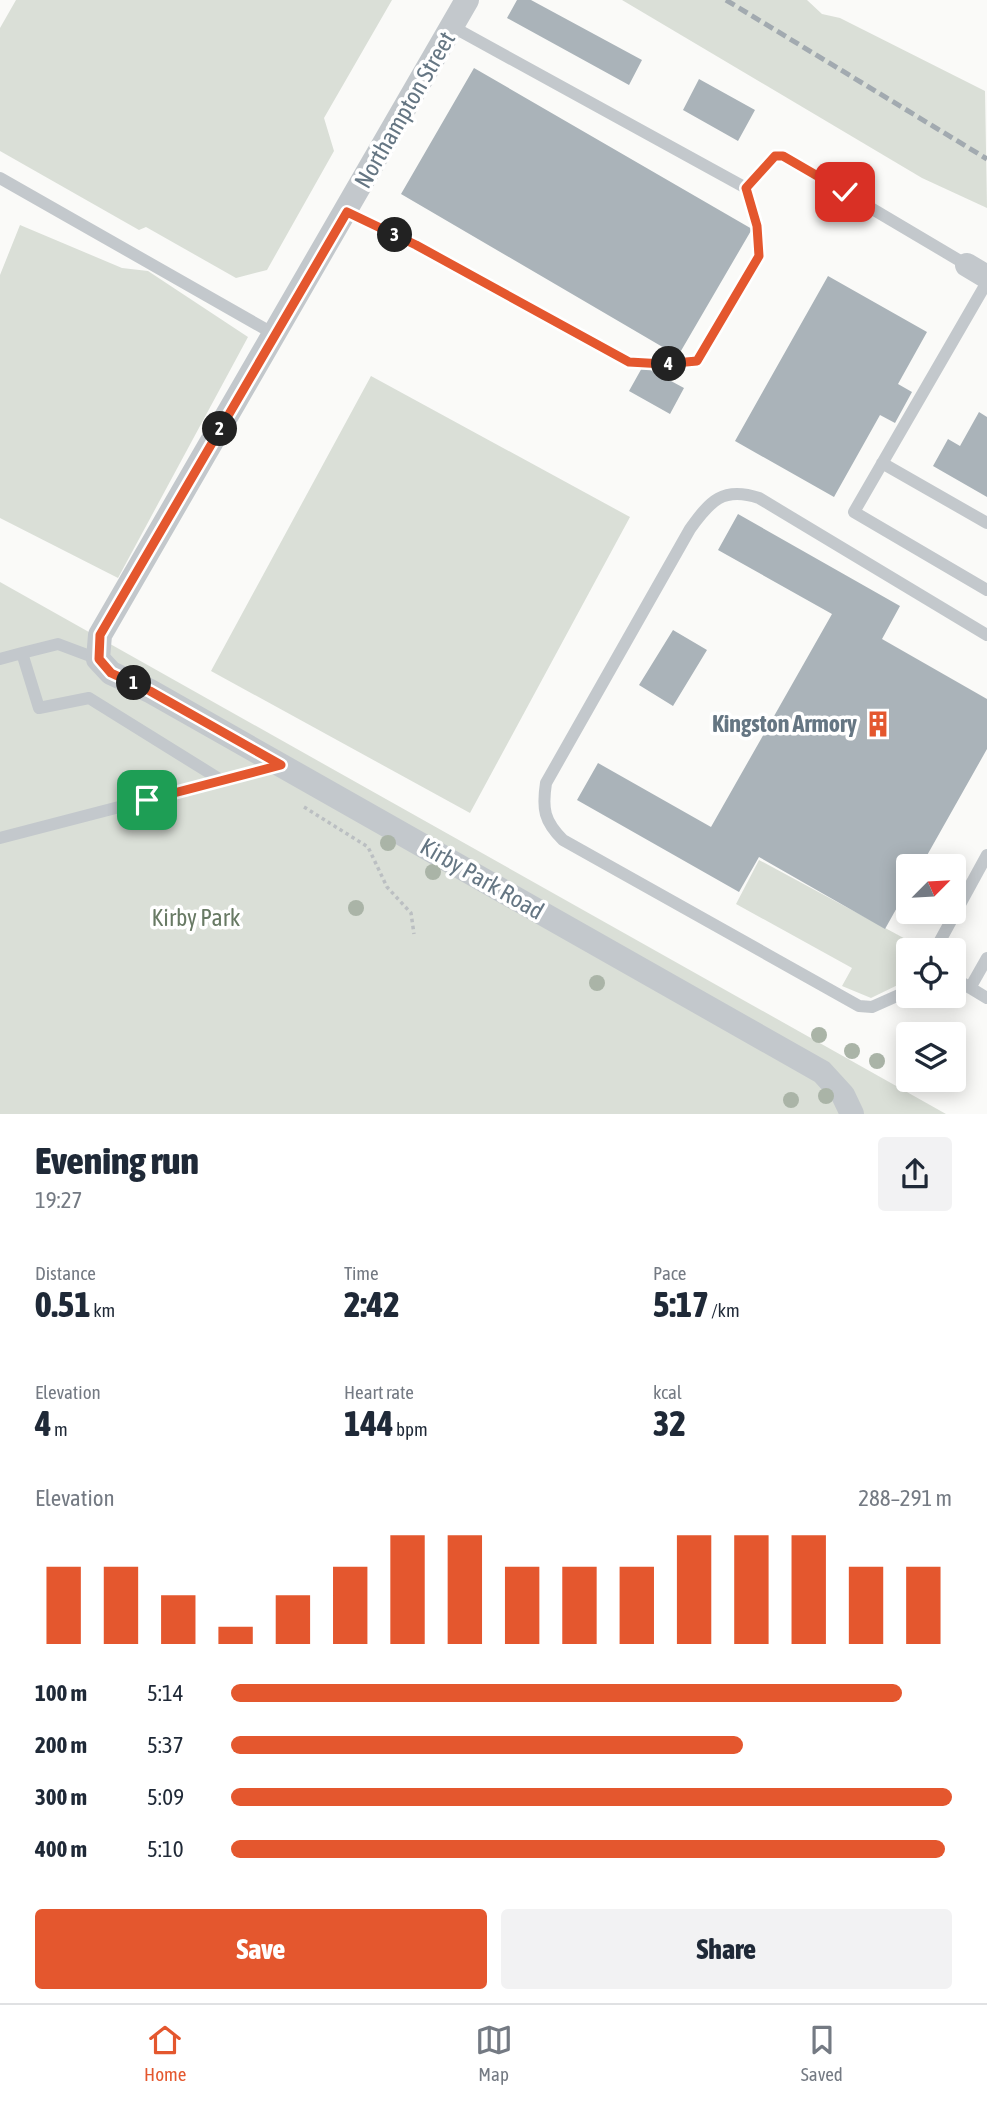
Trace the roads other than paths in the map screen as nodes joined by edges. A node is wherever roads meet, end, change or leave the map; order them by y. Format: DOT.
graph roads {
  1 [pos="467,0"];
  2 [pos="453,27"];
  3 [pos="4,184"];
  4 [pos="746,188"];
  5 [pos="347,212"];
  6 [pos="980,274"];
  7 [pos="274,334"];
  8 [pos="882,463"];
  9 [pos="987,523"];
  10 [pos="985,584"];
  11 [pos="987,635"];
  12 [pos="23,653"];
  13 [pos="0,659"];
  14 [pos="99,659"];
  15 [pos="281,765"];
  16 [pos="221,780"];
  17 [pos="0,838"];
  18 [pos="987,855"];
  19 [pos="942,938"];
  20 [pos="987,958"];
  21 [pos="966,986"];
  22 [pos="970,988"];
  23 [pos="896,996"];
  24 [pos="987,998"];
  25 [pos="852,1114"];
  1 -- 2 [label="street, Northampton Street"];
  2 -- 4 [label="lane"];
  2 -- 5 [label="street, Northampton Street"];
  3 -- 7 [label="lane"];
  4 -- 5 [label="lane"];
  4 -- 6 [label="lane"];
  5 -- 7 [label="street, Northampton Street"];
  6 -- 8 [label="lane"];
  7 -- 14 [label="street, Northampton Street"];
  8 -- 9 [label="lane"];
  8 -- 10 [label="lane"];
  11 -- 23 [label="lane"];
  12 -- 13 [label="lane"];
  12 -- 14 [label="lane"];
  12 -- 16 [label="lane"];
  14 -- 15 [label="street, Kirby Park Road"];
  15 -- 16 [label="lane"];
  15 -- 25 [label="street, Kirby Park Road"];
  16 -- 17 [label="lane"];
  18 -- 19 [label="lane"];
  20 -- 22 [label="lane"];
  21 -- 22 [label="lane"];
  22 -- 24 [label="lane"];
}
